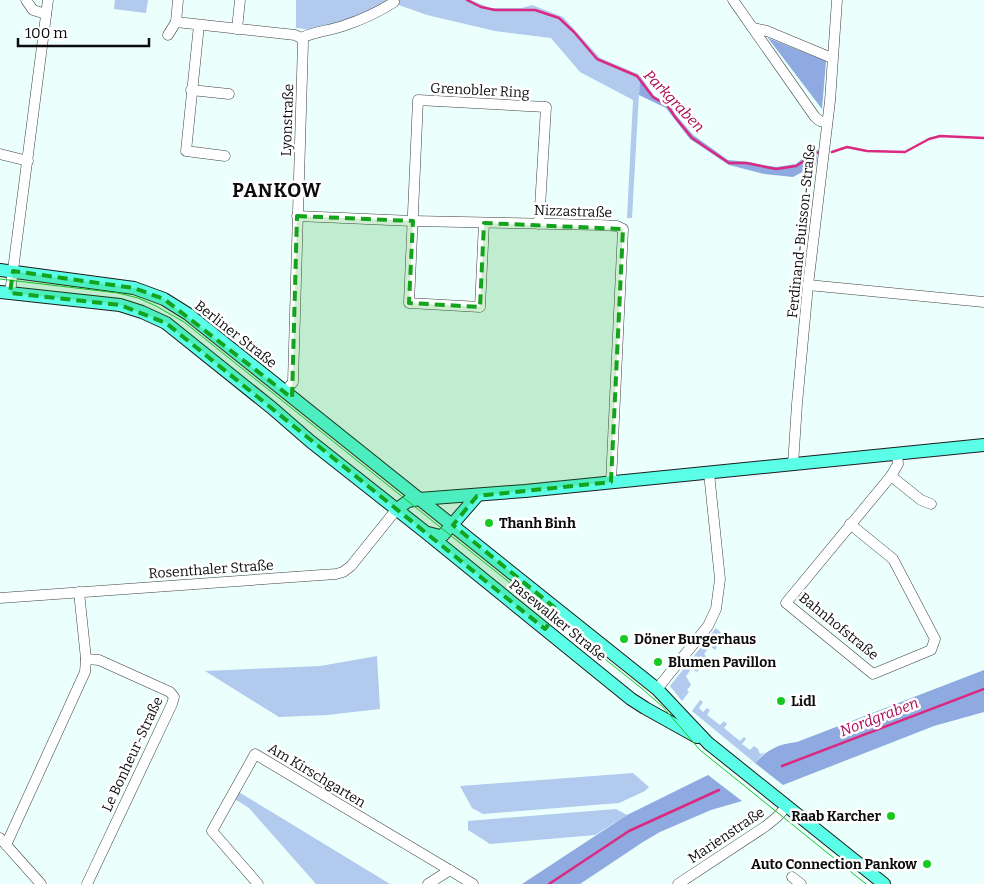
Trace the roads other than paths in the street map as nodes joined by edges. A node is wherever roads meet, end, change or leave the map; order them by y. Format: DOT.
graph roads {
  1 [pos="26,0"];
  2 [pos="48,0"];
  3 [pos="178,0"];
  4 [pos="240,0"];
  5 [pos="733,0"];
  6 [pos="837,0"];
  7 [pos="394,2"];
  8 [pos="46,14"];
  9 [pos="176,22"];
  10 [pos="199,25"];
  11 [pos="753,28"];
  12 [pos="237,29"];
  13 [pos="168,35"];
  14 [pos="301,38"];
  15 [pos="832,58"];
  16 [pos="191,90"];
  17 [pos="229,94"];
  18 [pos="827,123"];
  19 [pos="0,154"];
  20 [pos="225,156"];
  21 [pos="28,161"];
  22 [pos="297,216"];
  23 [pos="413,221"];
  24 [pos="484,223"];
  25 [pos="539,224"];
  26 [pos="6,270"];
  27 [pos="808,285"];
  28 [pos="5,293"];
  29 [pos="984,302"];
  30 [pos="285,392"];
  31 [pos="984,445"];
  32 [pos="898,454"];
  33 [pos="793,465"];
  34 [pos="709,473"];
  35 [pos="891,476"];
  36 [pos="611,482"];
  37 [pos="477,496"];
  38 [pos="419,499"];
  39 [pos="931,504"];
  40 [pos="396,510"];
  41 [pos="850,524"];
  42 [pos="452,525"];
  43 [pos="424,531"];
  44 [pos="79,592"];
  45 [pos="0,598"];
  46 [pos="559,612"];
  47 [pos="545,629"];
  48 [pos="86,659"];
  49 [pos="657,689"];
  50 [pos="645,708"];
  51 [pos="708,743"];
  52 [pos="787,806"];
  53 [pos="3,842"];
  54 [pos="450,870"];
  55 [pos="792,877"];
  56 [pos="41,884"];
  57 [pos="86,884"];
  58 [pos="258,884"];
  59 [pos="428,884"];
  60 [pos="473,884"];
  61 [pos="678,884"];
  62 [pos="801,884"];
  63 [pos="884,884"];
  1 -- 8 [label="street"];
  2 -- 8 [label="street"];
  3 -- 9 [label="street"];
  4 -- 12 [label="street"];
  5 -- 11 [label="street"];
  6 -- 15 [label="street, Ferdinand-Buisson-Straße"];
  7 -- 14 [label="street"];
  8 -- 21 [label="street"];
  9 -- 10 [label="street"];
  9 -- 13 [label="street"];
  10 -- 12 [label="street"];
  10 -- 16 [label="street"];
  11 -- 15 [label="street"];
  11 -- 18 [label="street"];
  12 -- 14 [label="street"];
  14 -- 22 [label="street, Lyonstraße"];
  15 -- 18 [label="street, Ferdinand-Buisson-Straße"];
  16 -- 17 [label="street"];
  16 -- 20 [label="street"];
  18 -- 27 [label="street, Ferdinand-Buisson-Straße"];
  19 -- 21 [label="street"];
  21 -- 26 [label="street"];
  22 -- 23 [label="street, Nizzastraße"];
  22 -- 30 [label="street, Lyonstraße"];
  23 -- 24 [label="street, Nizzastraße"];
  23 -- 24 [label="street"];
  23 -- 25 [label="street, Grenobler Ring"];
  24 -- 25 [label="street, Nizzastraße"];
  25 -- 36 [label="street, Nizzastraße"];
  26 -- 28 [label="street"];
  26 -- 30 [label="main road, Berliner Straße"];
  27 -- 29 [label="street"];
  27 -- 33 [label="street, Ferdinand-Buisson-Straße"];
  28 -- 40 [label="main road"];
  30 -- 38 [label="main road, Berliner Straße"];
  31 -- 32 [label="main road"];
  32 -- 33 [label="main road"];
  32 -- 35 [label="street, Bahnhofstraße"];
  33 -- 34 [label="main road"];
  34 -- 36 [label="main road"];
  34 -- 49 [label="street"];
  35 -- 39 [label="street"];
  35 -- 41 [label="street, Bahnhofstraße"];
  36 -- 37 [label="main road"];
  37 -- 38 [label="main road"];
  37 -- 42 [label="main road"];
  38 -- 40 [label="main road"];
  38 -- 42 [label="main road, Pasewalker Straße"];
  40 -- 43 [label="main road, Pasewalker Straße"];
  40 -- 44 [label="street, Rosenthaler Straße"];
  41 -- 41 [label="street, Bahnhofstraße"];
  42 -- 43 [label="main road"];
  42 -- 46 [label="main road, Pasewalker Straße"];
  43 -- 47 [label="main road, Pasewalker Straße"];
  44 -- 45 [label="street, Rosenthaler Straße"];
  44 -- 48 [label="street"];
  46 -- 47 [label="main road"];
  46 -- 49 [label="main road, Pasewalker Straße"];
  47 -- 50 [label="main road, Pasewalker Straße"];
  48 -- 53 [label="street"];
  48 -- 57 [label="street, Le Bonheur-Straße"];
  49 -- 50 [label="main road"];
  49 -- 51 [label="main road, Pasewalker Straße"];
  50 -- 51 [label="main road, Pasewalker Straße"];
  51 -- 52 [label="main road, Pasewalker Straße"];
  52 -- 61 [label="street, Marienstraße"];
  52 -- 63 [label="main road, Pasewalker Straße"];
  53 -- 56 [label="street"];
  54 -- 58 [label="street, Am Kirschgarten"];
  54 -- 59 [label="street"];
  54 -- 60 [label="street, Am Kirschgarten"];
  55 -- 62 [label="street"];
}
